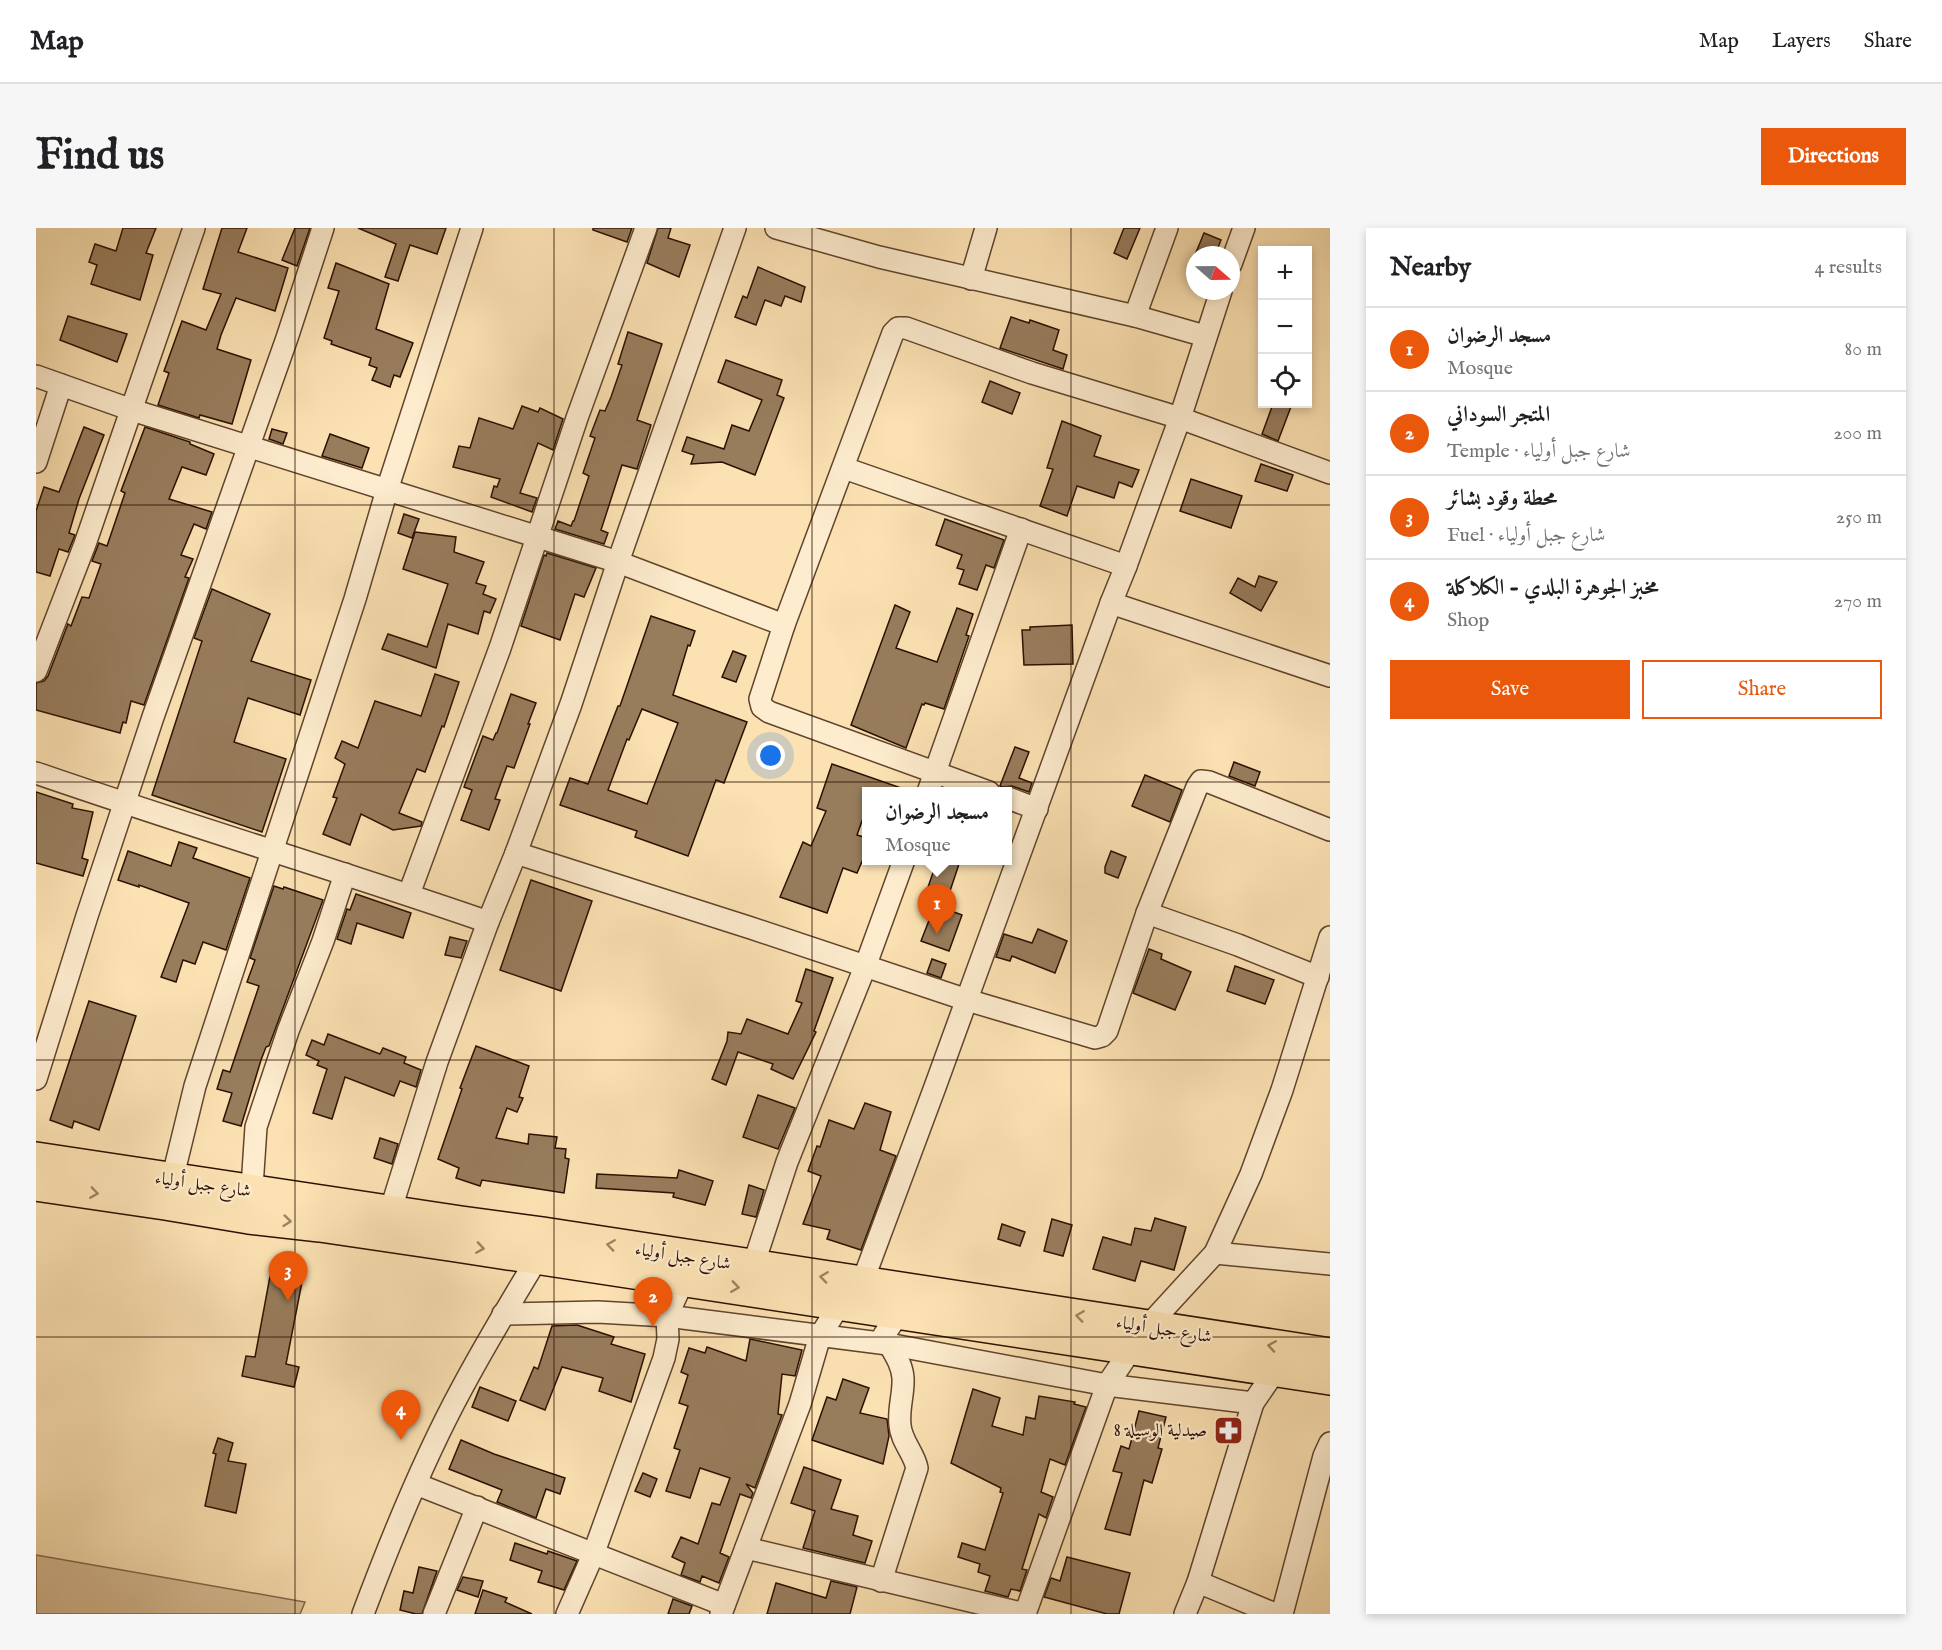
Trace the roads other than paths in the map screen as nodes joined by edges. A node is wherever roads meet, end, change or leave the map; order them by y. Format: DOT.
graph roads {
  1 [pos="194,228"];
  2 [pos="323,228"];
  3 [pos="472,228"];
  4 [pos="646,228"];
  5 [pos="735,228"];
  6 [pos="776,228"];
  7 [pos="986,228"];
  8 [pos="1167,228"];
  9 [pos="1244,228"];
  10 [pos="1238,246"];
  11 [pos="971,279"];
  12 [pos="1218,300"];
  13 [pos="1135,316"];
  14 [pos="1205,336"];
  15 [pos="36,376"];
  16 [pos="61,385"];
  17 [pos="132,410"];
  18 [pos="1180,418"];
  19 [pos="248,446"];
  20 [pos="36,462"];
  21 [pos="844,468"];
  22 [pos="1330,473"];
  23 [pos="387,490"];
  24 [pos="1021,529"];
  25 [pos="537,536"];
  26 [pos="618,562"];
  27 [pos="1126,566"];
  28 [pos="1111,603"];
  29 [pos="784,626"];
  30 [pos="36,671"];
  31 [pos="1330,676"];
  32 [pos="935,771"];
  33 [pos="36,773"];
  34 [pos="930,787"];
  35 [pos="976,787"];
  36 [pos="1012,800"];
  37 [pos="126,804"];
  38 [pos="1037,809"];
  39 [pos="1330,830"];
  40 [pos="273,851"];
  41 [pos="516,852"];
  42 [pos="903,865"];
  43 [pos="345,874"];
  44 [pos="409,894"];
  45 [pos="1147,913"];
  46 [pos="488,922"];
  47 [pos="1330,937"];
  48 [pos="865,967"];
  49 [pos="1318,977"];
  50 [pos="967,1000"];
  51 [pos="36,1078"];
  52 [pos="36,1159"];
  53 [pos="172,1180"];
  54 [pos="36,1184"];
  55 [pos="251,1204"];
  56 [pos="390,1212"];
  57 [pos="541,1245"];
  58 [pos="1215,1252"];
  59 [pos="1328,1258"];
  60 [pos="753,1266"];
  61 [pos="684,1280"];
  62 [pos="851,1293"];
  63 [pos="899,1313"];
  64 [pos="503,1314"];
  65 [pos="667,1316"];
  66 [pos="820,1336"];
  67 [pos="1140,1337"];
  68 [pos="888,1344"];
  69 [pos="1330,1355"];
  70 [pos="1275,1371"];
  71 [pos="1330,1378"];
  72 [pos="1107,1385"];
  73 [pos="1253,1403"];
  74 [pos="1330,1443"];
  75 [pos="416,1484"];
  76 [pos="477,1508"];
  77 [pos="746,1548"];
  78 [pos="593,1555"];
  79 [pos="881,1581"];
  80 [pos="1198,1582"];
  81 [pos="722,1609"];
  82 [pos="363,1614"];
  83 [pos="434,1614"];
  84 [pos="567,1614"];
  85 [pos="1025,1614"];
  86 [pos="1185,1614"];
  87 [pos="1275,1614"];
  88 [pos="1282,1614"];
  1 -- 17 [label="street"];
  2 -- 19 [label="street"];
  3 -- 23 [label="street"];
  4 -- 25 [label="street"];
  5 -- 26 [label="street"];
  6 -- 11 [label="street"];
  7 -- 11 [label="street"];
  8 -- 13 [label="street"];
  9 -- 10 [label="street"];
  11 -- 13 [label="street"];
  12 -- 14 [label="street"];
  13 -- 14 [label="street"];
  14 -- 18 [label="street"];
  15 -- 16 [label="street"];
  16 -- 17 [label="street"];
  16 -- 20 [label="street"];
  17 -- 19 [label="street"];
  17 -- 30 [label="street"];
  18 -- 21 [label="street"];
  18 -- 22 [label="street"];
  18 -- 27 [label="street"];
  19 -- 23 [label="street"];
  19 -- 37 [label="street"];
  21 -- 24 [label="street"];
  21 -- 29 [label="street"];
  23 -- 25 [label="street"];
  23 -- 40 [label="street"];
  24 -- 27 [label="street"];
  24 -- 32 [label="street"];
  25 -- 26 [label="street"];
  25 -- 44 [label="street"];
  26 -- 29 [label="street"];
  26 -- 41 [label="street"];
  27 -- 28 [label="street"];
  28 -- 31 [label="street"];
  28 -- 38 [label="street"];
  29 -- 32 [label="street"];
  32 -- 34 [label="street"];
  32 -- 35 [label="street"];
  33 -- 37 [label="street"];
  36 -- 38 [label="street"];
  37 -- 40 [label="street"];
  37 -- 51 [label="street"];
  38 -- 50 [label="street"];
  39 -- 45 [label="street"];
  40 -- 43 [label="street"];
  40 -- 53 [label="street"];
  41 -- 46 [label="street"];
  41 -- 48 [label="street"];
  42 -- 48 [label="street"];
  43 -- 44 [label="street"];
  43 -- 55 [label="street"];
  44 -- 46 [label="street"];
  45 -- 49 [label="street"];
  45 -- 50 [label="street"];
  46 -- 56 [label="street"];
  47 -- 49 [label="street"];
  48 -- 50 [label="street"];
  48 -- 60 [label="street"];
  49 -- 58 [label="street"];
  50 -- 62 [label="street"];
  52 -- 53 [label="main road, شارع جبل أولياء"];
  53 -- 55 [label="main road, شارع جبل أولياء"];
  54 -- 55 [label="main road, شارع جبل أولياء, one-way"];
  55 -- 56 [label="main road, شارع جبل أولياء"];
  55 -- 57 [label="main road, شارع جبل أولياء, one-way"];
  56 -- 57 [label="main road, شارع جبل أولياء"];
  60 -- 57 [label="main road, شارع جبل أولياء, one-way"];
  57 -- 61 [label="main road, شارع جبل أولياء"];
  57 -- 64 [label="street"];
  58 -- 59 [label="street"];
  58 -- 67 [label="street"];
  62 -- 60 [label="main road, شارع جبل أولياء, one-way"];
  61 -- 62 [label="main road, شارع جبل أولياء, one-way"];
  61 -- 65 [label="street"];
  62 -- 63 [label="main road, شارع جبل أولياء"];
  62 -- 66 [label="street"];
  67 -- 62 [label="main road, شارع جبل أولياء, one-way"];
  63 -- 67 [label="main road, شارع جبل أولياء"];
  63 -- 68 [label="street"];
  64 -- 65 [label="street"];
  64 -- 75 [label="street"];
  65 -- 66 [label="street"];
  65 -- 78 [label="street"];
  66 -- 68 [label="street"];
  66 -- 77 [label="street"];
  69 -- 67 [label="main road, شارع جبل أولياء, one-way"];
  67 -- 70 [label="main road, شارع جبل أولياء"];
  67 -- 72 [label="street"];
  68 -- 72 [label="street"];
  68 -- 79 [label="street"];
  70 -- 71 [label="main road, شارع جبل أولياء"];
  70 -- 73 [label="street"];
  72 -- 73 [label="street"];
  72 -- 85 [label="street"];
  73 -- 80 [label="street"];
  74 -- 88 [label="street"];
  75 -- 76 [label="street"];
  75 -- 82 [label="street"];
  76 -- 78 [label="street"];
  76 -- 83 [label="street"];
  77 -- 79 [label="street"];
  77 -- 81 [label="street"];
  78 -- 81 [label="street"];
  78 -- 84 [label="street"];
  79 -- 85 [label="street"];
  80 -- 86 [label="street"];
  80 -- 87 [label="street"];
}
